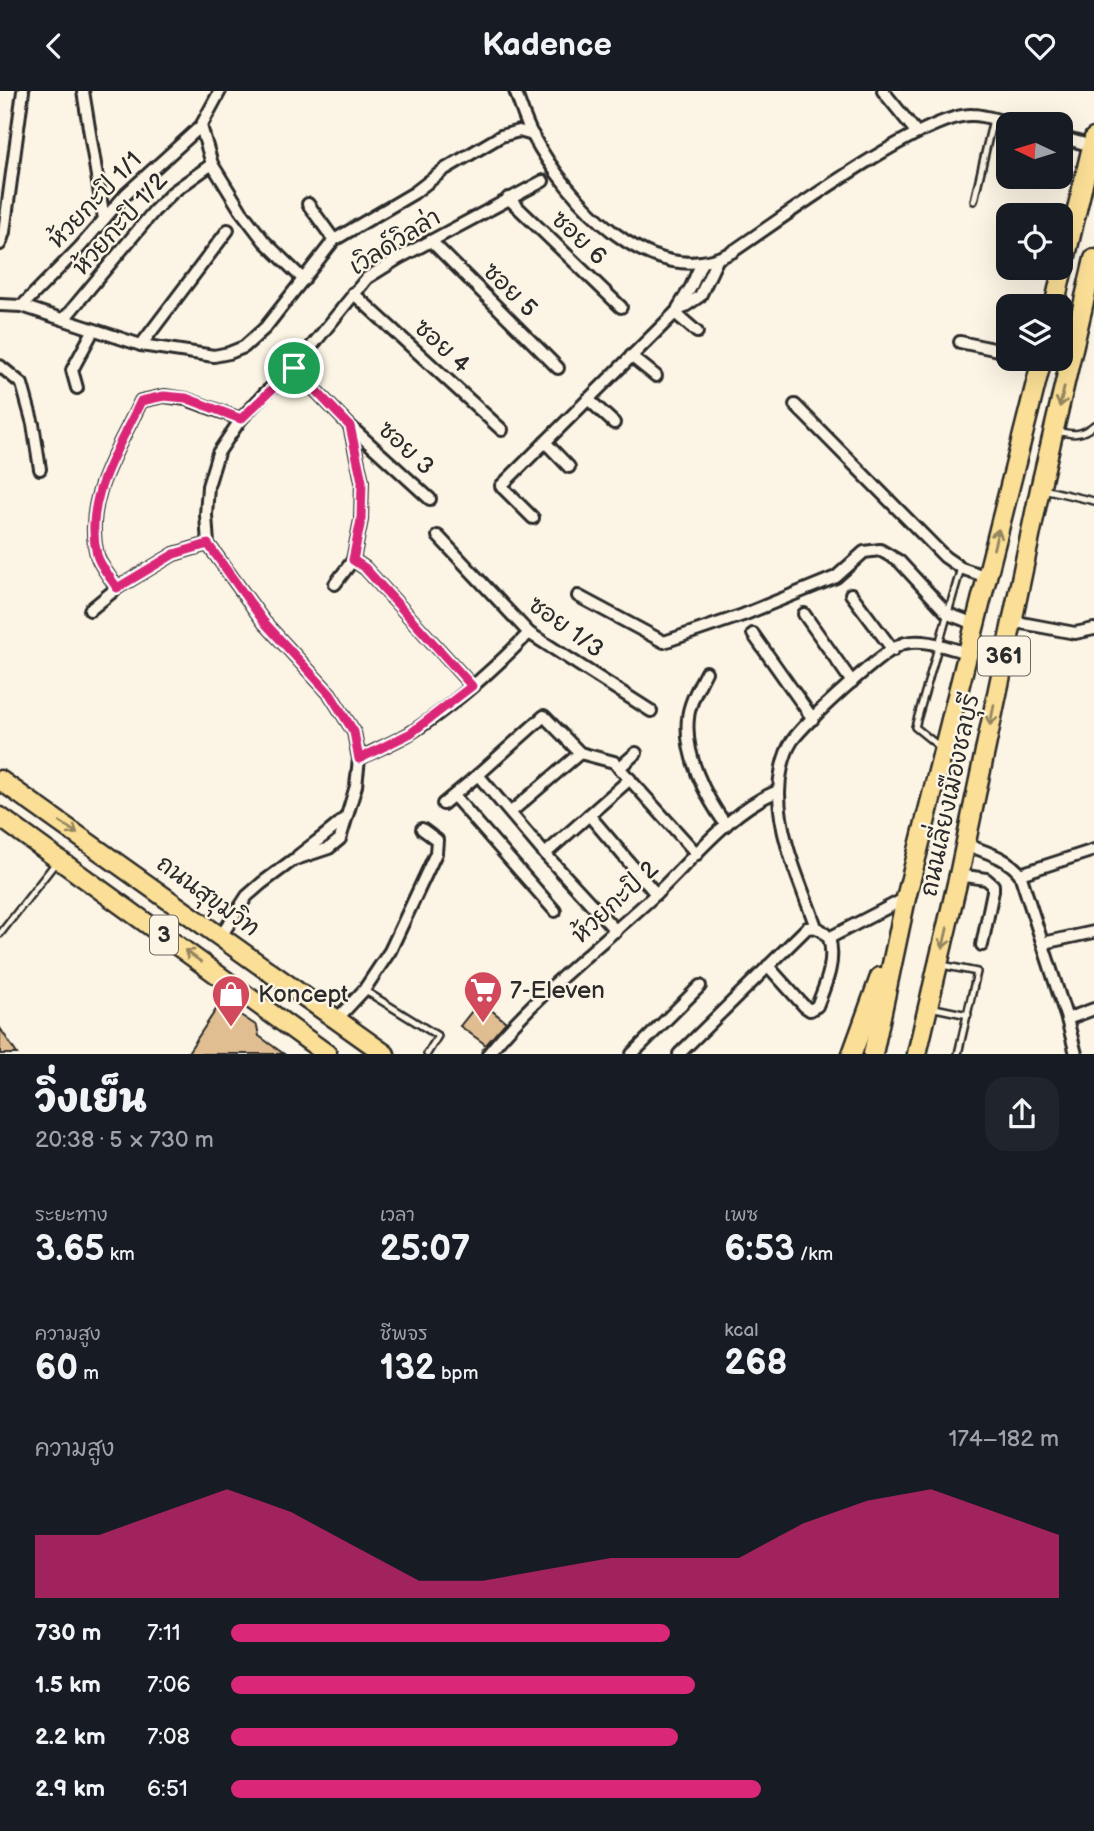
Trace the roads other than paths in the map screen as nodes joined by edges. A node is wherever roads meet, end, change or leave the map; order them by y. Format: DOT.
graph roads {
  1 [pos="23,91"];
  2 [pos="83,91"];
  3 [pos="220,91"];
  4 [pos="515,91"];
  5 [pos="883,91"];
  6 [pos="993,118"];
  7 [pos="996,119"];
  8 [pos="201,126"];
  9 [pos="917,133"];
  10 [pos="533,135"];
  11 [pos="1073,139"];
  12 [pos="1093,142"];
  13 [pos="212,164"];
  14 [pos="543,181"];
  15 [pos="508,198"];
  16 [pos="974,201"];
  17 [pos="308,204"];
  18 [pos="104,219"];
  19 [pos="2,230"];
  20 [pos="228,230"];
  21 [pos="334,240"];
  22 [pos="431,241"];
  23 [pos="0,244"];
  24 [pos="1094,259"];
  25 [pos="717,260"];
  26 [pos="702,262"];
  27 [pos="304,280"];
  28 [pos="353,293"];
  29 [pos="1058,294"];
  30 [pos="0,305"];
  31 [pos="22,306"];
  32 [pos="621,307"];
  33 [pos="675,313"];
  34 [pos="64,319"];
  35 [pos="93,331"];
  36 [pos="697,332"];
  37 [pos="960,342"];
  38 [pos="141,345"];
  39 [pos="996,350"];
  40 [pos="631,356"];
  41 [pos="0,366"];
  42 [pos="294,368"];
  43 [pos="558,368"];
  44 [pos="1038,371"];
  45 [pos="656,376"];
  46 [pos="77,388"];
  47 [pos="588,399"];
  48 [pos="795,405"];
  49 [pos="241,419"];
  50 [pos="614,423"];
  51 [pos="1094,425"];
  52 [pos="350,426"];
  53 [pos="502,430"];
  54 [pos="1054,430"];
  55 [pos="545,442"];
  56 [pos="569,467"];
  57 [pos="40,469"];
  58 [pos="1040,489"];
  59 [pos="430,499"];
  60 [pos="1094,501"];
  61 [pos="533,518"];
  62 [pos="438,535"];
  63 [pos="208,544"];
  64 [pos="353,560"];
  65 [pos="961,568"];
  66 [pos="987,576"];
  67 [pos="335,584"];
  68 [pos="117,588"];
  69 [pos="851,594"];
  70 [pos="578,596"];
  71 [pos="90,610"];
  72 [pos="804,614"];
  73 [pos="948,614"];
  74 [pos="1011,621"];
  75 [pos="975,624"];
  76 [pos="1094,629"];
  77 [pos="529,633"];
  78 [pos="753,634"];
  79 [pos="939,645"];
  80 [pos="893,650"];
  81 [pos="968,653"];
  82 [pos="706,672"];
  83 [pos="852,682"];
  84 [pos="472,686"];
  85 [pos="651,711"];
  86 [pos="813,719"];
  87 [pos="944,750"];
  88 [pos="580,753"];
  89 [pos="636,753"];
  90 [pos="359,759"];
  91 [pos="619,768"];
  92 [pos="478,775"];
  93 [pos="630,779"];
  94 [pos="0,781"];
  95 [pos="778,791"];
  96 [pos="454,796"];
  97 [pos="443,804"];
  98 [pos="511,812"];
  99 [pos="589,815"];
  100 [pos="0,817"];
  101 [pos="726,825"];
  102 [pos="422,829"];
  103 [pos="965,845"];
  104 [pos="1094,850"];
  105 [pos="545,854"];
  106 [pos="697,854"];
  107 [pos="59,859"];
  108 [pos="1020,874"];
  109 [pos="959,875"];
  110 [pos="656,894"];
  111 [pos="904,906"];
  112 [pos="555,911"];
  113 [pos="816,927"];
  114 [pos="616,931"];
  115 [pos="1094,932"];
  116 [pos="0,934"];
  117 [pos="221,936"];
  118 [pos="829,938"];
  119 [pos="1043,943"];
  120 [pos="982,945"];
  121 [pos="939,964"];
  122 [pos="262,965"];
  123 [pos="768,966"];
  124 [pos="700,986"];
  125 [pos="364,990"];
  126 [pos="244,993"];
  127 [pos="929,1007"];
  128 [pos="1094,1009"];
  129 [pos="968,1015"];
  130 [pos="337,1019"];
  131 [pos="1067,1019"];
  132 [pos="327,1054"];
  133 [pos="385,1054"];
  134 [pos="427,1054"];
  135 [pos="488,1054"];
  136 [pos="632,1054"];
  137 [pos="679,1054"];
  138 [pos="852,1054"];
  139 [pos="873,1054"];
  140 [pos="916,1054"];
  141 [pos="958,1054"];
  142 [pos="1076,1054"];
  1 -- 19 [label="street"];
  2 -- 18 [label="street"];
  3 -- 8 [label="street, ห้วยกะปิ 1/1"];
  4 -- 10 [label="street"];
  5 -- 9 [label="street"];
  6 -- 7 [label="street"];
  6 -- 9 [label="street"];
  6 -- 16 [label="lane"];
  8 -- 13 [label="street"];
  8 -- 18 [label="street, ห้วยกะปิ 1/1"];
  9 -- 25 [label="street"];
  10 -- 21 [label="street"];
  10 -- 26 [label="street"];
  11 -- 12 [label="street"];
  12 -- 29 [label="main road"];
  13 -- 27 [label="street"];
  13 -- 34 [label="street, ห้วยกะปิ 1/2"];
  14 -- 15 [label="street, เวิลด์วิลล่า"];
  15 -- 22 [label="street, เวิลด์วิลล่า"];
  15 -- 32 [label="street, ซอย 6"];
  17 -- 21 [label="street"];
  18 -- 31 [label="street, ห้วยกะปิ 1/1"];
  19 -- 23 [label="street"];
  20 -- 38 [label="street"];
  21 -- 27 [label="street"];
  22 -- 28 [label="street, เวิลด์วิลล่า"];
  22 -- 43 [label="street, ซอย 5"];
  24 -- 54 [label="main road, ถนนเลี่ยงเมืองชลบุรี / 361, one-way"];
  25 -- 26 [label="street"];
  25 -- 33 [label="street"];
  26 -- 33 [label="street"];
  27 -- 38 [label="street"];
  28 -- 42 [label="street, เวิลด์วิลล่า"];
  28 -- 53 [label="street, ซอย 4"];
  30 -- 31 [label="street"];
  31 -- 34 [label="street"];
  33 -- 36 [label="street"];
  33 -- 40 [label="street"];
  34 -- 35 [label="street"];
  35 -- 38 [label="street"];
  35 -- 46 [label="street"];
  37 -- 39 [label="street"];
  40 -- 45 [label="street"];
  40 -- 47 [label="street"];
  41 -- 57 [label="street"];
  42 -- 49 [label="street, เวิลด์วิลล่า"];
  42 -- 52 [label="street, ซอย 3"];
  66 -- 44 [label="main road, ถนนเลี่ยงเมืองชลบุรี / 361, one-way"];
  47 -- 50 [label="street"];
  47 -- 55 [label="street"];
  48 -- 65 [label="street"];
  49 -- 63 [label="street, เวิลด์วิลล่า"];
  49 -- 68 [label="street"];
  51 -- 54 [label="lane"];
  52 -- 59 [label="street, ซอย 3"];
  52 -- 64 [label="street"];
  54 -- 58 [label="main road, ถนนเลี่ยงเมืองชลบุรี / 361"];
  55 -- 56 [label="street"];
  55 -- 61 [label="street"];
  58 -- 60 [label="lane"];
  58 -- 74 [label="main road, ถนนเลี่ยงเมืองชลบุรี / 361"];
  62 -- 77 [label="street, ซอย 1/3"];
  63 -- 68 [label="street"];
  63 -- 90 [label="street"];
  64 -- 67 [label="street"];
  64 -- 84 [label="street"];
  65 -- 66 [label="street"];
  65 -- 73 [label="lane"];
  66 -- 75 [label="main road, ถนนเลี่ยงเมืองชลบุรี / 361"];
  68 -- 71 [label="street"];
  69 -- 80 [label="street"];
  70 -- 73 [label="street"];
  72 -- 83 [label="street"];
  73 -- 75 [label="street"];
  73 -- 79 [label="lane"];
  74 -- 76 [label="street"];
  74 -- 103 [label="main road, ถนนเลี่ยงเมืองชลบุรี / 361, one-way"];
  75 -- 81 [label="main road, ถนนเลี่ยงเมืองชลบุรี / 361"];
  77 -- 84 [label="street"];
  77 -- 85 [label="street, ซอย 1/3"];
  78 -- 86 [label="street"];
  79 -- 80 [label="street"];
  79 -- 81 [label="street"];
  79 -- 87 [label="lane"];
  80 -- 83 [label="street"];
  81 -- 87 [label="main road, ถนนเลี่ยงเมืองชลบุรี / 361"];
  82 -- 101 [label="street"];
  83 -- 86 [label="street"];
  84 -- 90 [label="street"];
  86 -- 95 [label="street"];
  87 -- 111 [label="main road, ถนนเลี่ยงเมืองชลบุรี / 361"];
  88 -- 91 [label="street"];
  88 -- 92 [label="street"];
  88 -- 98 [label="street"];
  89 -- 91 [label="street"];
  90 -- 117 [label="street"];
  91 -- 93 [label="street"];
  92 -- 96 [label="street"];
  92 -- 98 [label="street"];
  93 -- 99 [label="street"];
  93 -- 106 [label="street"];
  94 -- 117 [label="main road, ถนนสุขุมวิท / 3, one-way"];
  95 -- 101 [label="street, ห้วยกะปิ 2"];
  95 -- 113 [label="street"];
  96 -- 97 [label="street"];
  96 -- 112 [label="street"];
  98 -- 105 [label="street"];
  99 -- 105 [label="street"];
  99 -- 110 [label="street"];
  100 -- 107 [label="main road, 3"];
  101 -- 106 [label="street, ห้วยกะปิ 2"];
  102 -- 125 [label="street"];
  103 -- 108 [label="street"];
  103 -- 109 [label="main road, ถนนเลี่ยงเมืองชลบุรี / 361"];
  104 -- 108 [label="street"];
  105 -- 114 [label="street"];
  106 -- 110 [label="street, ห้วยกะปิ 2"];
  107 -- 116 [label="lane"];
  126 -- 107 [label="main road, 3, one-way"];
  108 -- 119 [label="street"];
  109 -- 120 [label="street"];
  109 -- 121 [label="main road, ถนนเลี่ยงเมืองชลบุรี / 361, one-way"];
  110 -- 114 [label="street, ห้วยกะปิ 2"];
  111 -- 118 [label="street"];
  111 -- 138 [label="main road"];
  111 -- 139 [label="main road, 361"];
  113 -- 118 [label="street"];
  113 -- 123 [label="street"];
  114 -- 135 [label="street, ห้วยกะปิ 2"];
  115 -- 119 [label="street"];
  117 -- 122 [label="main road, ถนนสุขุมวิท / 3"];
  118 -- 123 [label="street"];
  119 -- 131 [label="street"];
  121 -- 127 [label="main road, ถนนเลี่ยงเมืองชลบุรี / 361"];
  121 -- 129 [label="lane"];
  122 -- 126 [label="main road"];
  122 -- 130 [label="main road, ถนนสุขุมวิท / 3"];
  123 -- 137 [label="street"];
  124 -- 136 [label="street"];
  125 -- 130 [label="street"];
  125 -- 134 [label="lane"];
  126 -- 132 [label="main road, 3"];
  127 -- 129 [label="lane"];
  127 -- 140 [label="main road, ถนนเลี่ยงเมืองชลบุรี / 361"];
  128 -- 131 [label="street"];
  129 -- 141 [label="lane"];
  130 -- 133 [label="main road, ถนนสุขุมวิท / 3"];
  131 -- 142 [label="street"];
}
